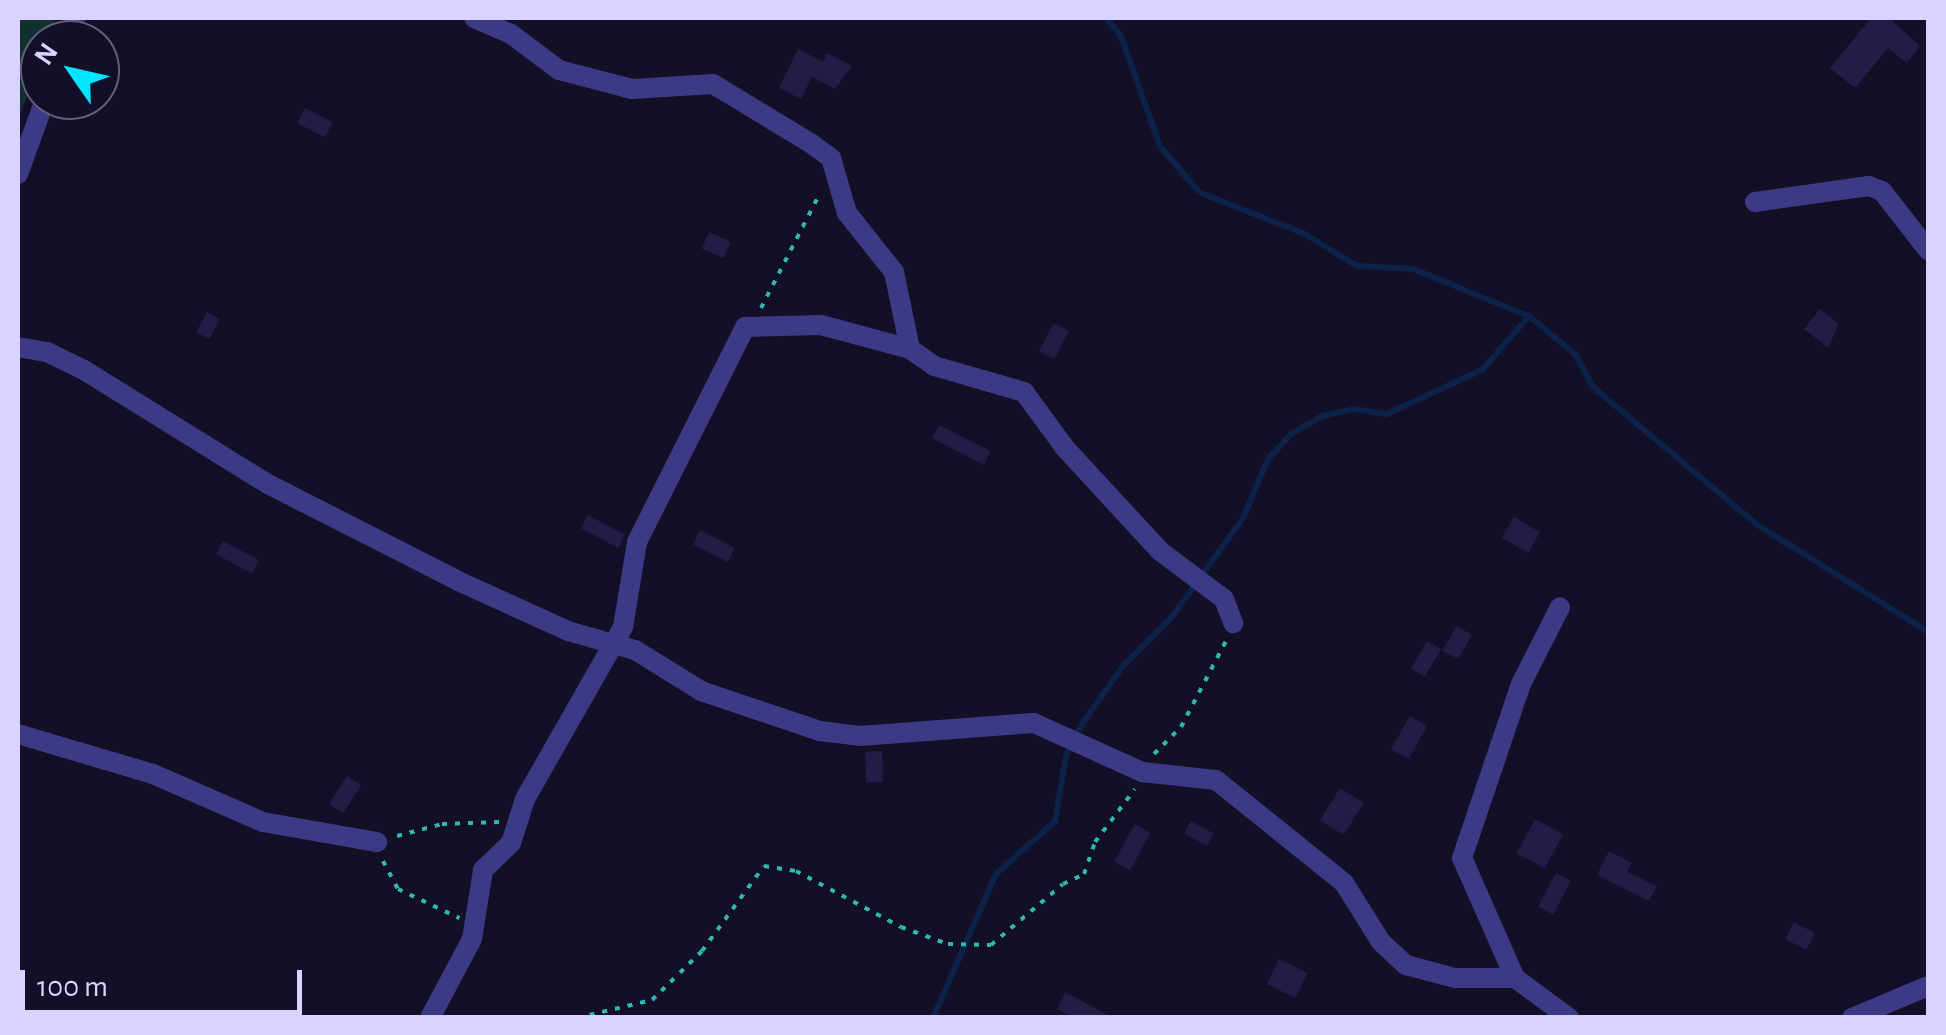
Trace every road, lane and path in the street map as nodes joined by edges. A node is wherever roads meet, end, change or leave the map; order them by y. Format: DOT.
graph roads {
  1 [pos="474,18"];
  2 [pos="38,120"];
  3 [pos="831,158"];
  4 [pos="18,174"];
  5 [pos="1755,202"];
  6 [pos="1928,250"];
  7 [pos="745,327"];
  8 [pos="18,347"];
  9 [pos="910,350"];
  10 [pos="1560,606"];
  11 [pos="1233,623"];
  12 [pos="615,642"];
  13 [pos="18,734"];
  14 [pos="1142,772"];
  15 [pos="514,828"];
  16 [pos="378,842"];
  17 [pos="472,938"];
  18 [pos="1514,978"];
  19 [pos="1928,986"];
  20 [pos="430,1018"];
  21 [pos="577,1018"];
  22 [pos="1569,1018"];
  23 [pos="1852,1018"];
  1 -- 3 [label="street"];
  2 -- 4 [label="street"];
  3 -- 7 [label="path"];
  3 -- 9 [label="street"];
  5 -- 6 [label="street"];
  7 -- 9 [label="street"];
  7 -- 12 [label="street"];
  8 -- 12 [label="street"];
  9 -- 11 [label="street"];
  10 -- 18 [label="street"];
  11 -- 14 [label="path"];
  12 -- 14 [label="street"];
  12 -- 15 [label="street"];
  13 -- 16 [label="street"];
  14 -- 18 [label="street"];
  14 -- 21 [label="path"];
  15 -- 16 [label="path"];
  15 -- 17 [label="street"];
  16 -- 17 [label="path"];
  17 -- 20 [label="street"];
  18 -- 22 [label="street"];
  19 -- 23 [label="street"];
}
